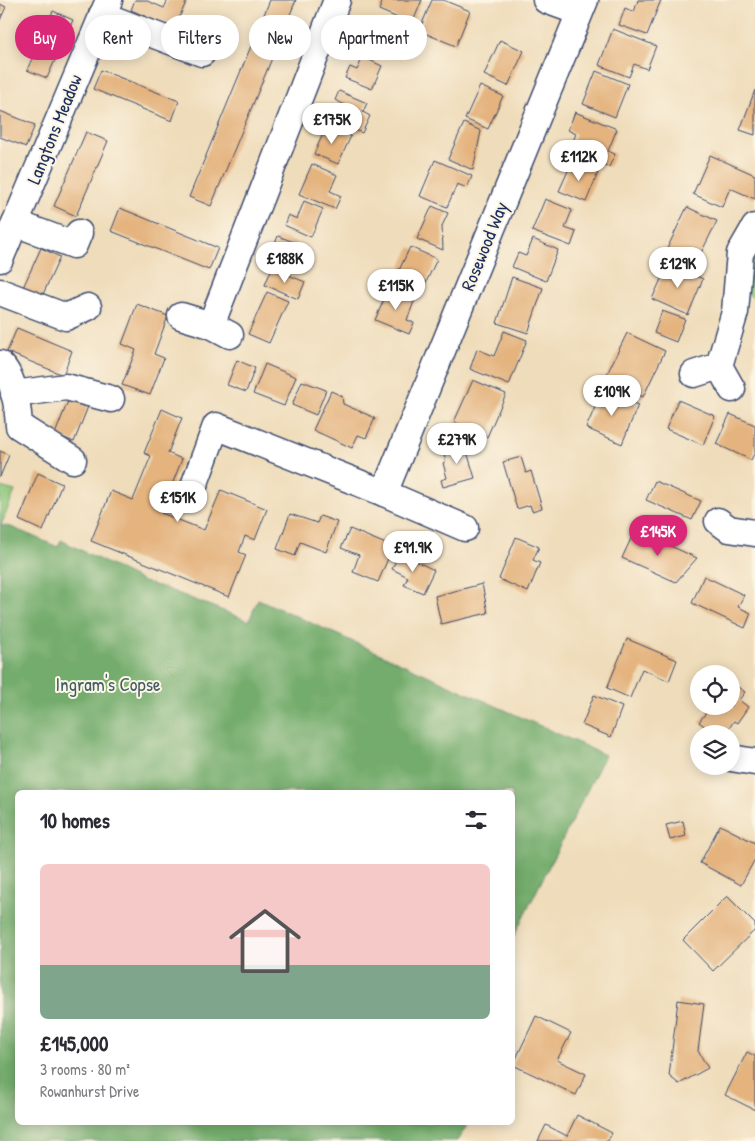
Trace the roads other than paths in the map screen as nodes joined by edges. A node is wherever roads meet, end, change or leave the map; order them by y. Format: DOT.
graph roads {
  1 [pos="337,0"];
  2 [pos="546,0"];
  3 [pos="105,4"];
  4 [pos="582,6"];
  5 [pos="161,32"];
  6 [pos="12,211"];
  7 [pos="755,227"];
  8 [pos="79,233"];
  9 [pos="0,259"];
  10 [pos="0,292"];
  11 [pos="88,307"];
  12 [pos="181,316"];
  13 [pos="0,364"];
  14 [pos="719,366"];
  15 [pos="694,374"];
  16 [pos="732,389"];
  17 [pos="14,394"];
  18 [pos="110,399"];
  19 [pos="73,460"];
  20 [pos="195,483"];
  21 [pos="384,493"];
  22 [pos="718,521"];
  23 [pos="465,528"];
  24 [pos="755,533"];
  25 [pos="740,760"];
  26 [pos="755,762"];
  1 -- 12 [label="street"];
  2 -- 4 [label="street"];
  3 -- 5 [label="street"];
  3 -- 6 [label="street, Langtons Meadow"];
  4 -- 21 [label="street, Rosewood Way"];
  6 -- 8 [label="street"];
  6 -- 9 [label="street, Langtons Meadow"];
  7 -- 14 [label="street"];
  10 -- 11 [label="street"];
  13 -- 17 [label="street"];
  14 -- 15 [label="street"];
  14 -- 16 [label="street"];
  17 -- 18 [label="street"];
  17 -- 19 [label="street"];
  20 -- 21 [label="street"];
  21 -- 23 [label="street"];
  22 -- 24 [label="street"];
  25 -- 26 [label="street"];
}
